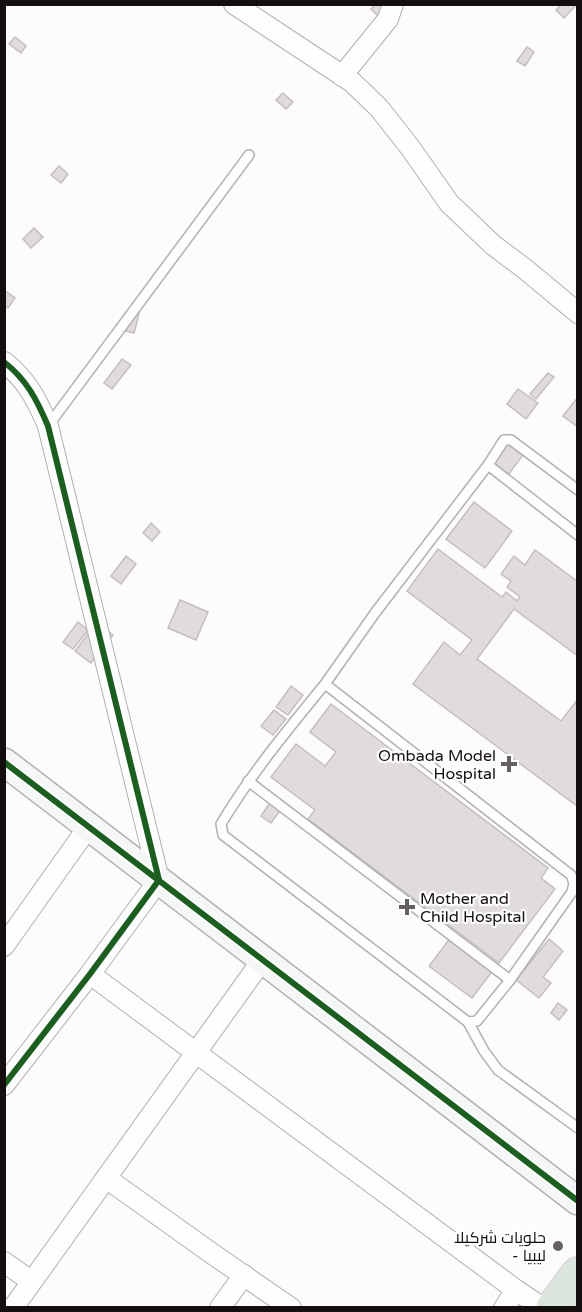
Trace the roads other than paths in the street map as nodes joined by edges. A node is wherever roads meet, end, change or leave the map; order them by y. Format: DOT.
graph roads {
  1 [pos="234,4"];
  2 [pos="393,4"];
  3 [pos="342,76"];
  4 [pos="249,155"];
  5 [pos="578,313"];
  6 [pos="4,362"];
  7 [pos="48,426"];
  8 [pos="488,465"];
  9 [pos="578,490"];
  10 [pos="578,535"];
  11 [pos="325,684"];
  12 [pos="4,762"];
  13 [pos="248,781"];
  14 [pos="89,826"];
  15 [pos="159,880"];
  16 [pos="12,918"];
  17 [pos="4,946"];
  18 [pos="263,959"];
  19 [pos="90,974"];
  20 [pos="510,980"];
  21 [pos="468,1022"];
  22 [pos="196,1053"];
  23 [pos="4,1085"];
  24 [pos="578,1128"];
  25 [pos="106,1178"];
  26 [pos="578,1201"];
  27 [pos="4,1262"];
  28 [pos="578,1274"];
  29 [pos="244,1275"];
  30 [pos="31,1281"];
  31 [pos="516,1290"];
  32 [pos="13,1308"];
  33 [pos="220,1308"];
  34 [pos="291,1308"];
  35 [pos="504,1308"];
  36 [pos="543,1308"];
  37 [pos="553,1308"];
  1 -- 3 [label="street"];
  2 -- 3 [label="street"];
  3 -- 5 [label="street"];
  4 -- 7 [label="lane"];
  6 -- 7 [label="street"];
  7 -- 15 [label="street"];
  8 -- 9 [label="lane"];
  8 -- 10 [label="lane"];
  8 -- 11 [label="lane"];
  11 -- 13 [label="lane"];
  11 -- 20 [label="lane"];
  12 -- 14 [label="street"];
  13 -- 20 [label="lane"];
  13 -- 21 [label="lane"];
  14 -- 15 [label="street"];
  14 -- 16 [label="street"];
  15 -- 18 [label="street"];
  15 -- 19 [label="street"];
  16 -- 17 [label="street"];
  18 -- 22 [label="street"];
  18 -- 26 [label="street"];
  19 -- 22 [label="street"];
  19 -- 23 [label="street"];
  20 -- 21 [label="lane"];
  21 -- 24 [label="lane"];
  22 -- 25 [label="street"];
  22 -- 31 [label="street"];
  25 -- 29 [label="street"];
  25 -- 30 [label="street"];
  27 -- 30 [label="street"];
  28 -- 37 [label="highway"];
  29 -- 33 [label="street"];
  29 -- 34 [label="street"];
  30 -- 32 [label="street"];
  31 -- 35 [label="street"];
  31 -- 36 [label="street"];
}
